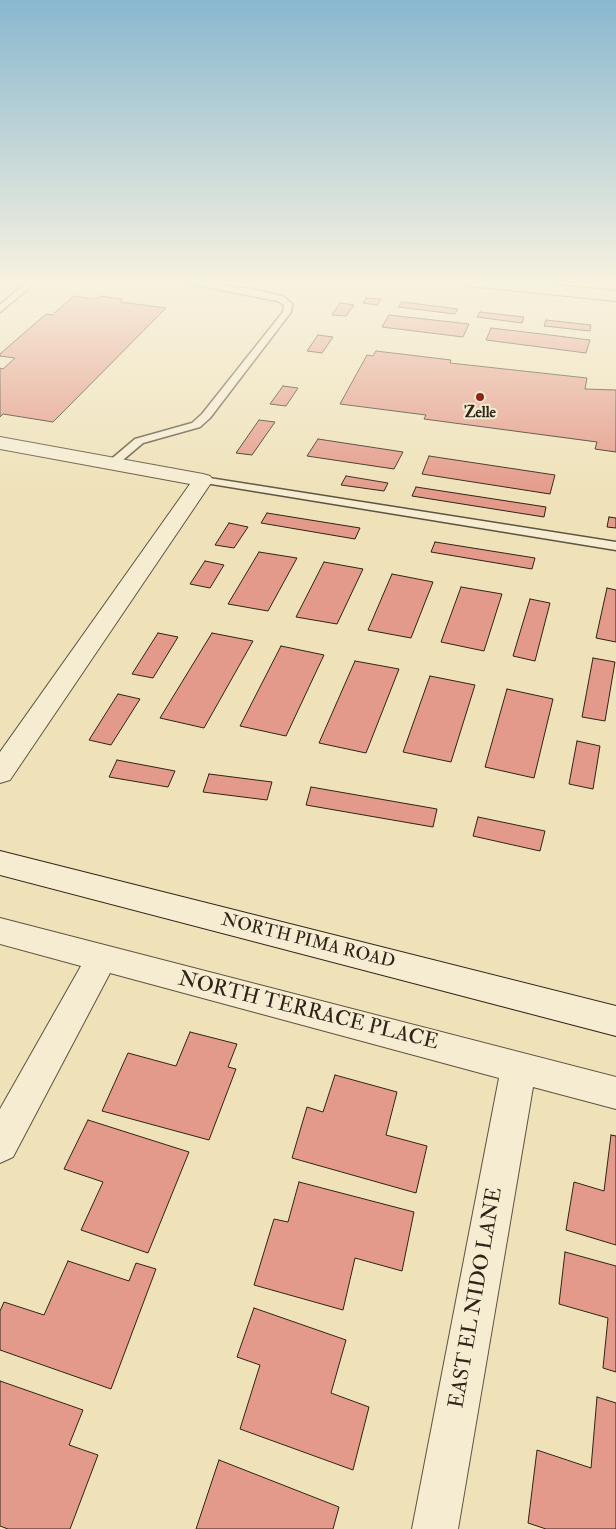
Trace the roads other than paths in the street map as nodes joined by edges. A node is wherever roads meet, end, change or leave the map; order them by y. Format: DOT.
graph roads {
  1 [pos="256,352"];
  2 [pos="0,443"];
  3 [pos="113,463"];
  4 [pos="203,480"];
  5 [pos="616,546"];
  6 [pos="0,773"];
  7 [pos="0,863"];
  8 [pos="0,931"];
  9 [pos="101,959"];
  10 [pos="616,1021"];
  11 [pos="519,1067"];
  12 [pos="616,1093"];
  13 [pos="0,1146"];
  14 [pos="434,1529"];
  1 -- 3 [label="lane"];
  2 -- 3 [label="street"];
  3 -- 4 [label="street"];
  4 -- 5 [label="lane"];
  4 -- 6 [label="street"];
  7 -- 10 [label="street, NORTH PIMA ROAD"];
  8 -- 9 [label="street, NORTH TERRACE PLACE"];
  9 -- 11 [label="street, NORTH TERRACE PLACE"];
  9 -- 13 [label="street"];
  11 -- 12 [label="street, NORTH TERRACE PLACE"];
  11 -- 14 [label="street, EAST EL NIDO LANE"];
}
